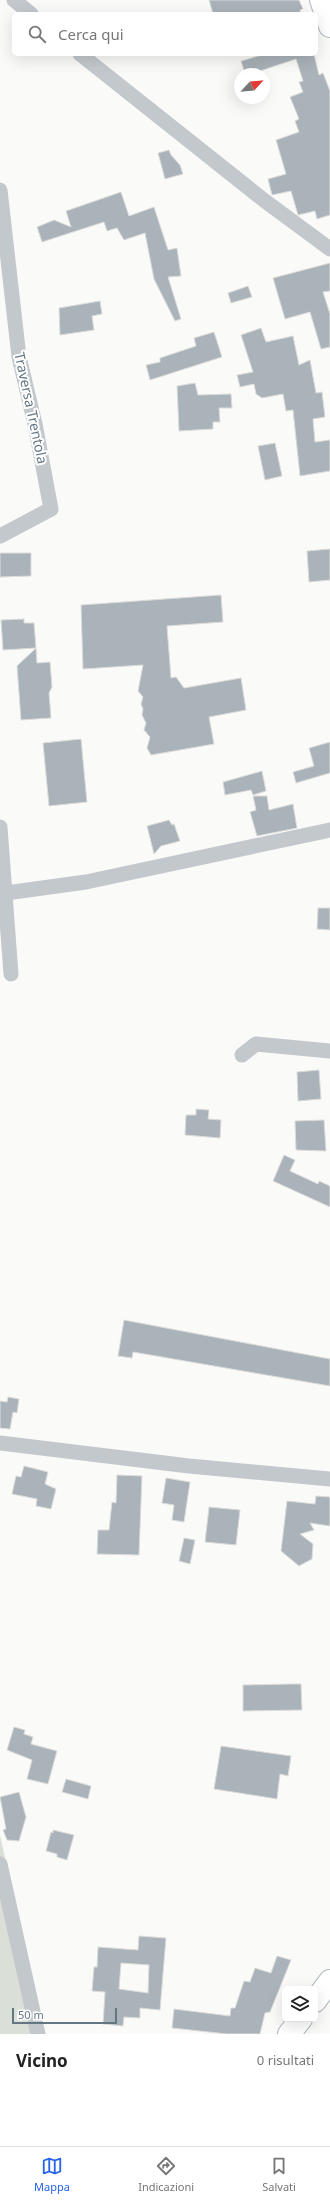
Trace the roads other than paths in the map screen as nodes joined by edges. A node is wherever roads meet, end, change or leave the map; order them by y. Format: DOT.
graph roads {
  1 [pos="14,0"];
  2 [pos="321,0"];
  3 [pos="29,12"];
  4 [pos="330,26"];
  5 [pos="83,56"];
  6 [pos="0,190"];
  7 [pos="330,249"];
  8 [pos="4,250"];
  9 [pos="0,536"];
  10 [pos="0,827"];
  11 [pos="330,830"];
  12 [pos="6,893"];
  13 [pos="11,974"];
  14 [pos="330,1051"];
  15 [pos="242,1055"];
  16 [pos="0,1443"];
  17 [pos="330,1479"];
  18 [pos="0,1864"];
  19 [pos="330,1982"];
  20 [pos="318,1997"];
  21 [pos="299,2022"];
  22 [pos="38,2034"];
  23 [pos="289,2034"];
  1 -- 3 [label="street"];
  2 -- 4 [label="main road"];
  5 -- 7 [label="street"];
  6 -- 8 [label="street, Traversa Trentola"];
  8 -- 9 [label="street, Traversa Trentola"];
  10 -- 12 [label="street"];
  11 -- 12 [label="street"];
  12 -- 13 [label="street"];
  14 -- 15 [label="street"];
  16 -- 17 [label="street"];
  18 -- 22 [label="street"];
  19 -- 20 [label="main road"];
  21 -- 23 [label="main road"];
}
